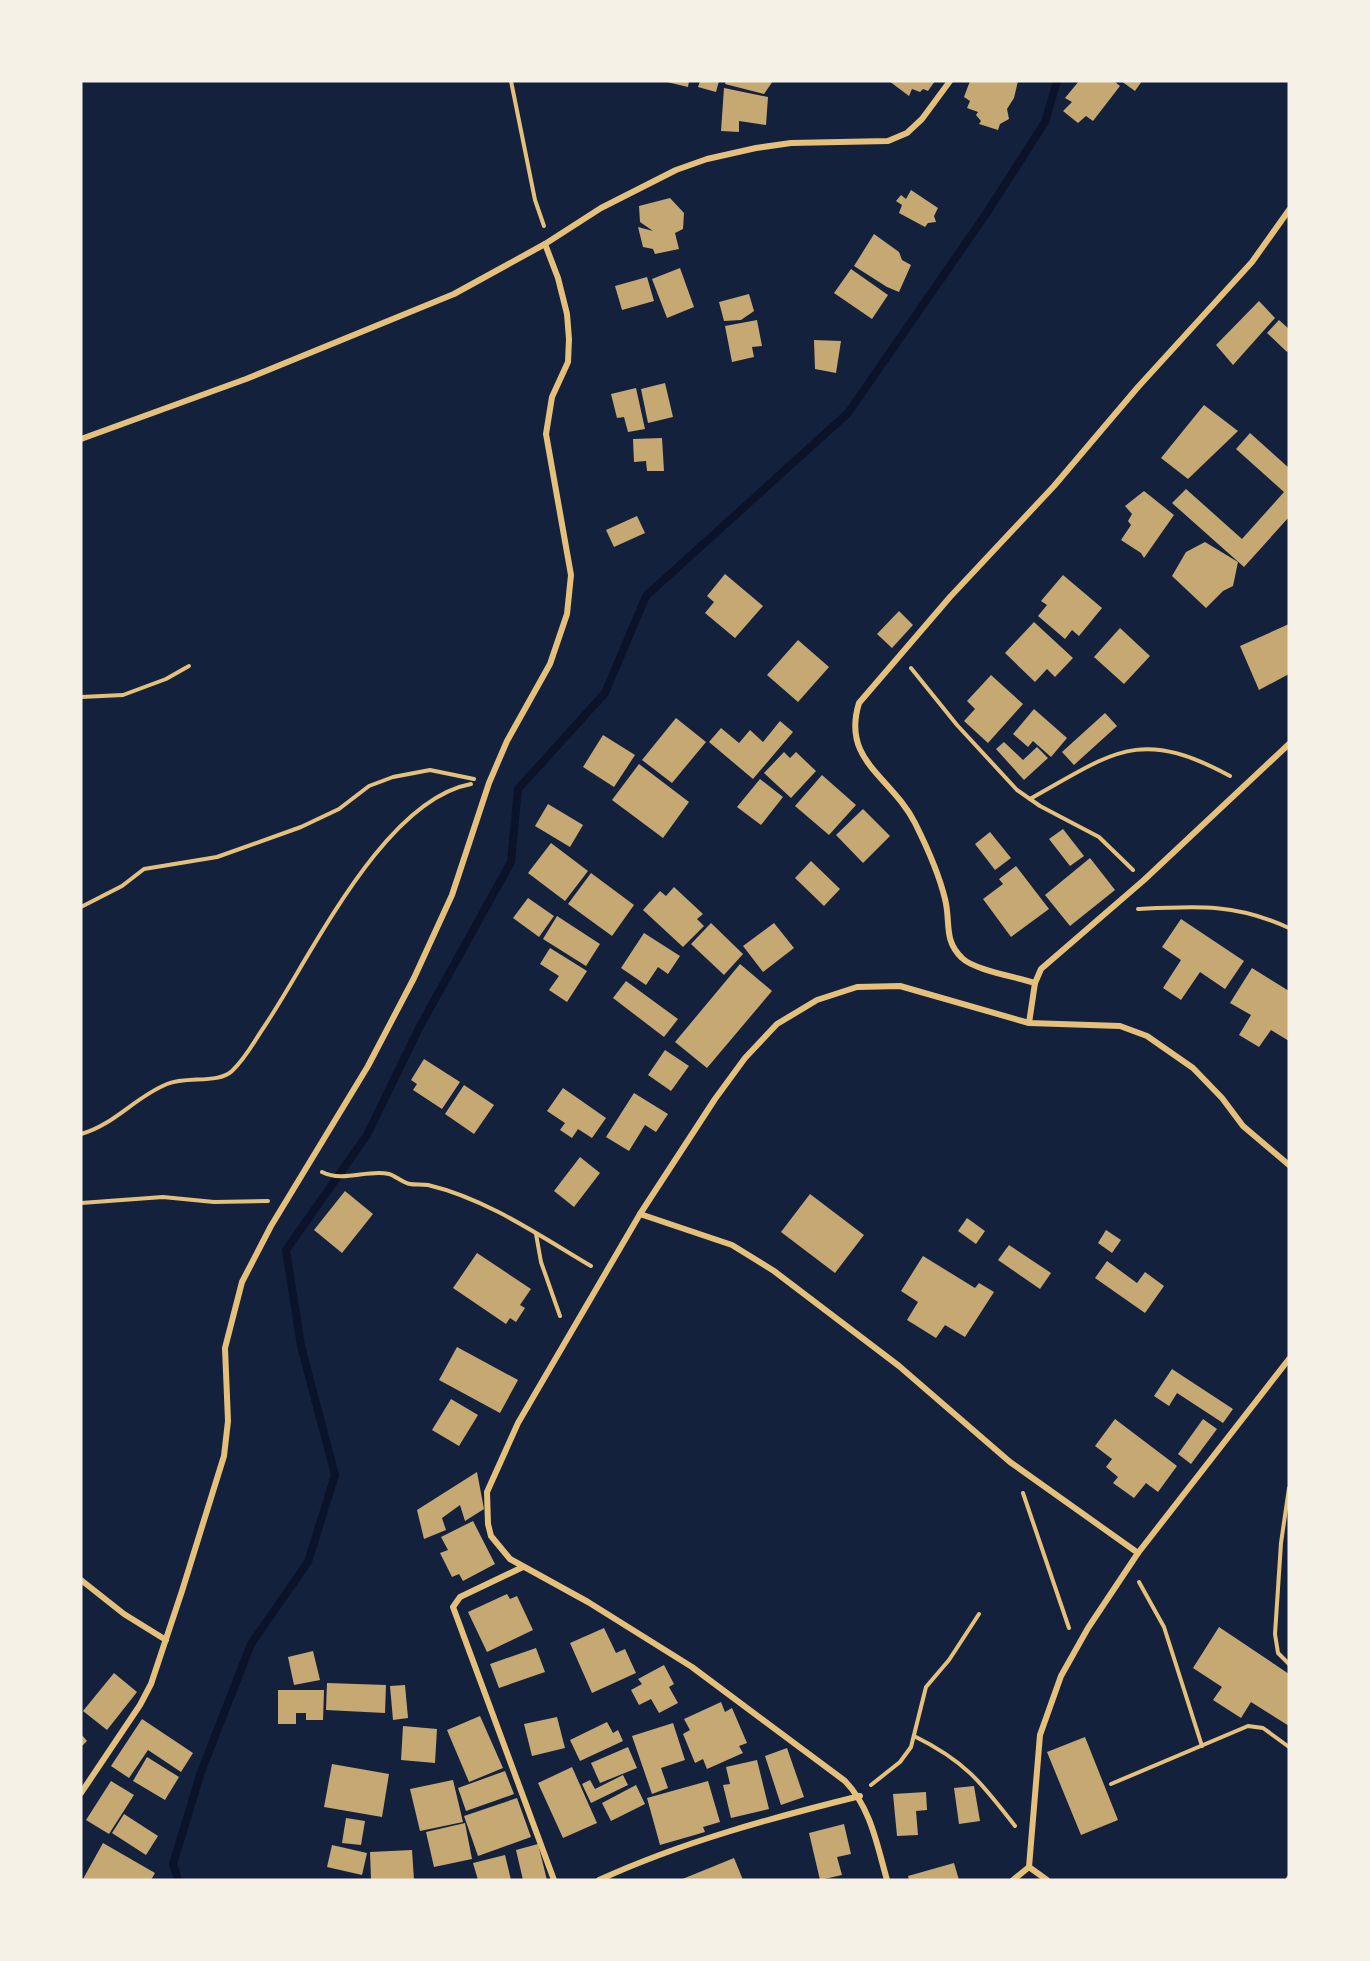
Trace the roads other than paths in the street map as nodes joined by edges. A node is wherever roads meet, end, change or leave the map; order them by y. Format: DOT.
graph roads {
  1 [pos="950,81"];
  2 [pos="1289,210"];
  3 [pos="547,243"];
  4 [pos="81,439"];
  5 [pos="1289,744"];
  6 [pos="1035,983"];
  7 [pos="1029,1023"];
  8 [pos="1289,1165"];
  9 [pos="640,1214"];
  10 [pos="1289,1359"];
  11 [pos="1138,1553"];
  12 [pos="523,1567"];
  13 [pos="81,1580"];
  14 [pos="166,1640"];
  15 [pos="81,1793"];
  16 [pos="859,1795"];
  17 [pos="1029,1867"];
  18 [pos="554,1880"];
  19 [pos="599,1880"];
  20 [pos="887,1880"];
  21 [pos="1013,1880"];
  22 [pos="1047,1880"];
  1 -- 3 [label="street"];
  2 -- 6 [label="street"];
  3 -- 4 [label="street"];
  3 -- 14 [label="street"];
  5 -- 6 [label="street"];
  6 -- 7 [label="street"];
  7 -- 8 [label="street"];
  7 -- 9 [label="street"];
  9 -- 11 [label="street"];
  9 -- 12 [label="street"];
  10 -- 11 [label="street"];
  11 -- 17 [label="street"];
  12 -- 16 [label="street"];
  12 -- 18 [label="street"];
  13 -- 14 [label="street"];
  14 -- 15 [label="street"];
  16 -- 19 [label="street"];
  16 -- 20 [label="street"];
  17 -- 21 [label="street"];
  17 -- 22 [label="street"];
}
